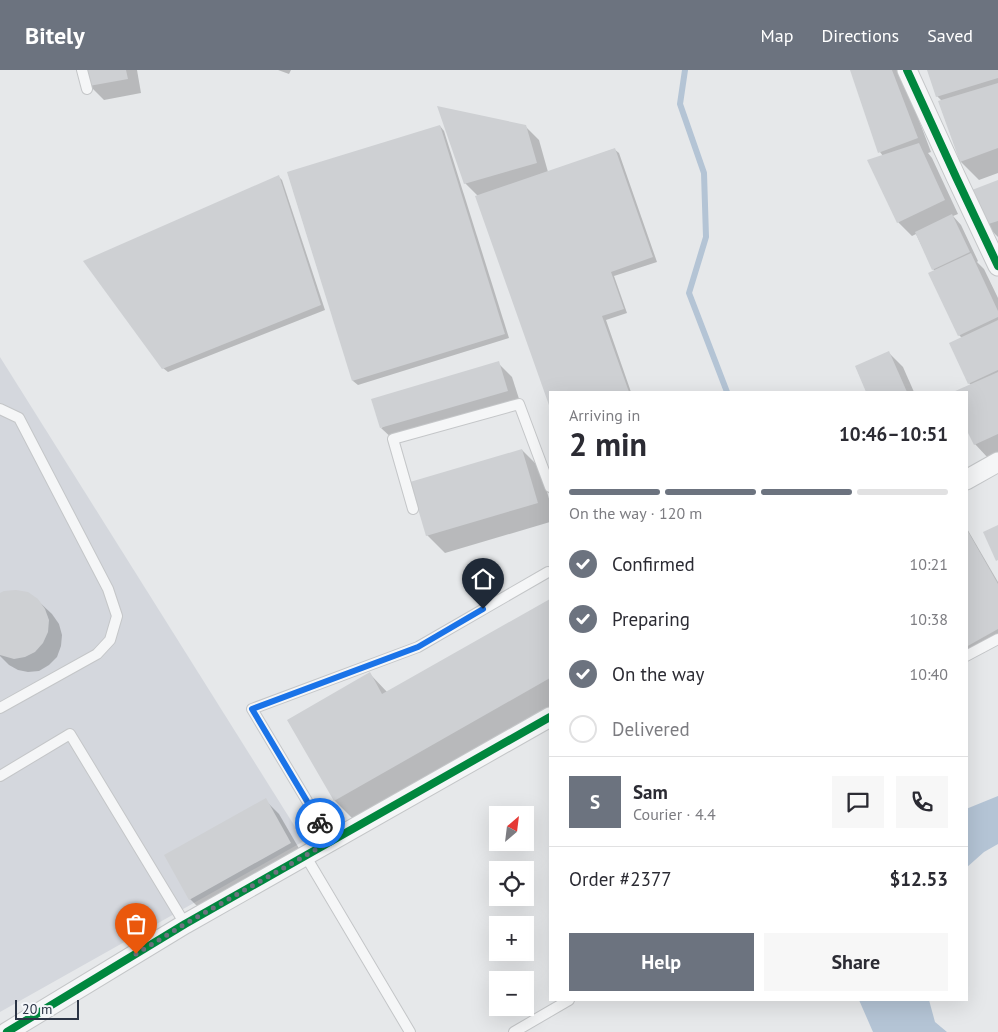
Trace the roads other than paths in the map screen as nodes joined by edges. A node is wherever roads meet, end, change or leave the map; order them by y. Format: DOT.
graph roads {
  1 [pos="82,70"];
  2 [pos="907,70"];
  3 [pos="87,89"];
  4 [pos="998,266"];
  5 [pos="0,410"];
  6 [pos="998,462"];
  7 [pos="968,479"];
  8 [pos="549,484"];
  9 [pos="413,509"];
  10 [pos="548,572"];
  11 [pos="998,639"];
  12 [pos="968,655"];
  13 [pos="0,708"];
  14 [pos="549,718"];
  15 [pos="0,776"];
  16 [pos="331,841"];
  17 [pos="306,856"];
  18 [pos="185,924"];
  19 [pos="567,1001"];
  20 [pos="7,1032"];
  21 [pos="410,1032"];
  22 [pos="514,1032"];
  1 -- 3 [label="lane"];
  2 -- 4 [label="street"];
  5 -- 13 [label="lane"];
  6 -- 7 [label="street"];
  8 -- 9 [label="lane"];
  10 -- 16 [label="lane"];
  11 -- 12 [label="lane"];
  14 -- 16 [label="street"];
  15 -- 18 [label="lane"];
  16 -- 17 [label="street"];
  17 -- 18 [label="street"];
  17 -- 21 [label="lane"];
  18 -- 20 [label="street"];
  19 -- 22 [label="lane"];
}
